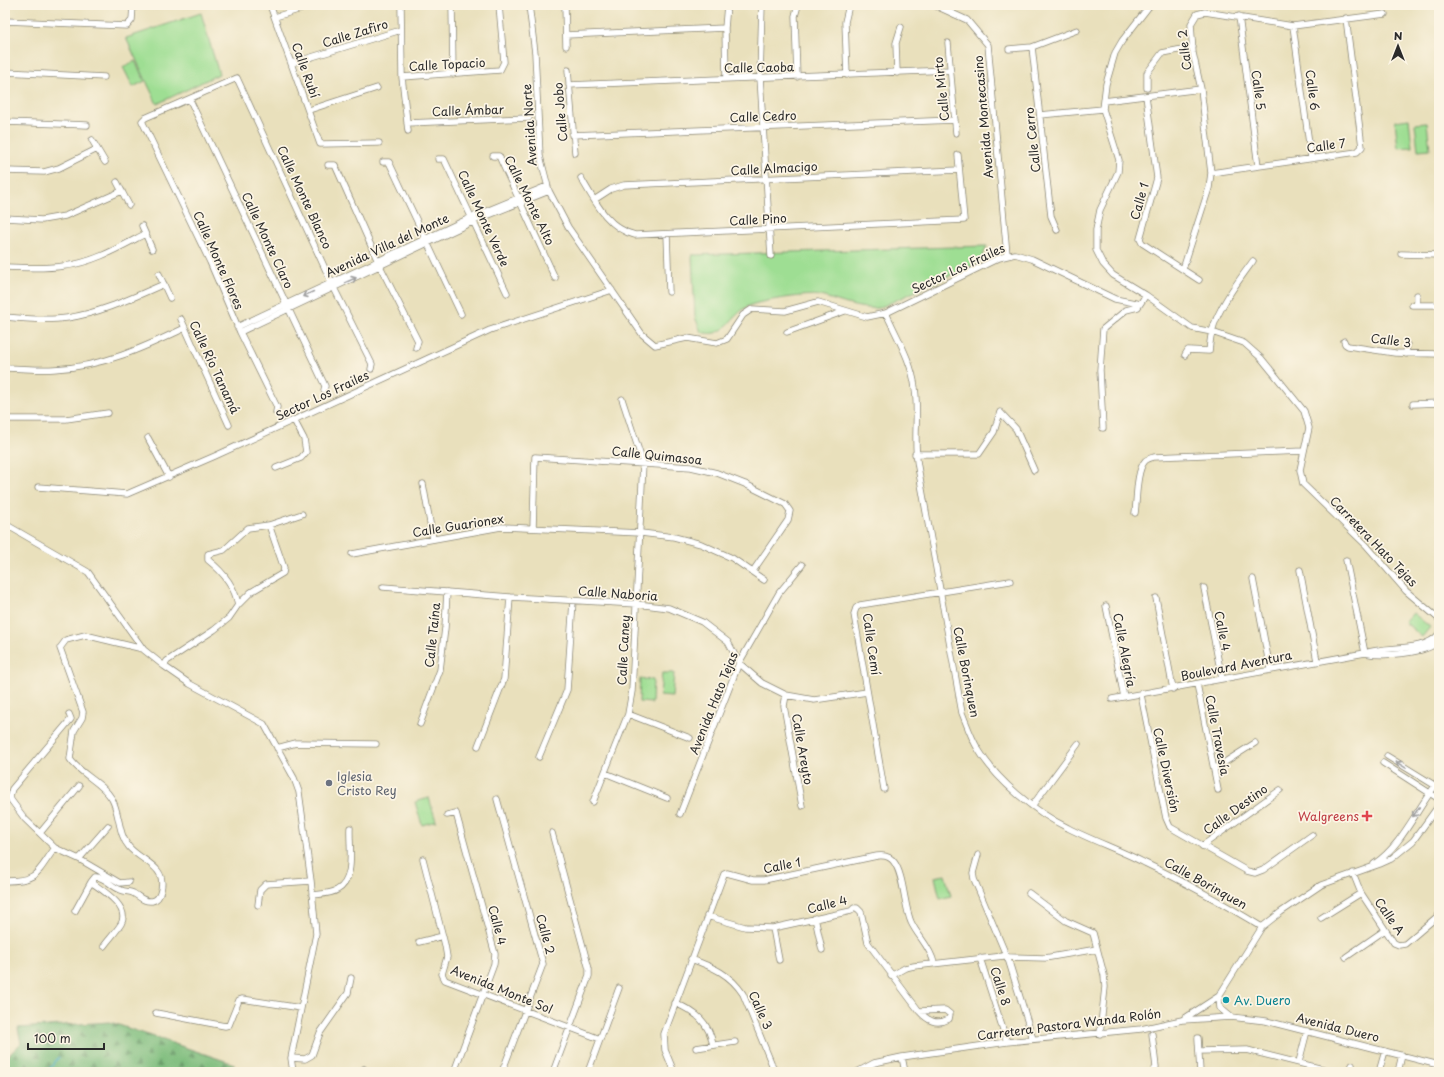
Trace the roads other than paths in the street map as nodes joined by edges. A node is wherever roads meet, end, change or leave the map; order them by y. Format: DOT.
graph roads {
  1 [pos="133,5"];
  2 [pos="270,5"];
  3 [pos="314,5"];
  4 [pos="401,5"];
  5 [pos="452,5"];
  6 [pos="499,5"];
  7 [pos="529,5"];
  8 [pos="565,5"];
  9 [pos="727,5"];
  10 [pos="762,5"];
  11 [pos="798,5"];
  12 [pos="849,5"];
  13 [pos="934,5"];
  14 [pos="1150,5"];
  15 [pos="1385,14"];
  16 [pos="1239,16"];
  17 [pos="275,17"];
  18 [pos="1346,18"];
  19 [pos="5,21"];
  20 [pos="1293,26"];
  21 [pos="901,27"];
  22 [pos="725,28"];
  23 [pos="401,30"];
  24 [pos="1077,30"];
  25 [pos="566,35"];
  26 [pos="948,43"];
  27 [pos="566,46"];
  28 [pos="1032,46"];
  29 [pos="1193,47"];
  30 [pos="1009,49"];
  31 [pos="292,63"];
  32 [pos="568,70"];
  33 [pos="950,70"];
  34 [pos="5,72"];
  35 [pos="897,72"];
  36 [pos="453,74"];
  37 [pos="847,75"];
  38 [pos="104,77"];
  39 [pos="402,77"];
  40 [pos="760,77"];
  41 [pos="797,77"];
  42 [pos="726,78"];
  43 [pos="569,85"];
  44 [pos="377,88"];
  45 [pos="1147,88"];
  46 [pos="1201,89"];
  47 [pos="1146,96"];
  48 [pos="190,100"];
  49 [pos="1104,101"];
  50 [pos="1103,109"];
  51 [pos="309,110"];
  52 [pos="1040,115"];
  53 [pos="529,118"];
  54 [pos="955,120"];
  55 [pos="5,122"];
  56 [pos="407,123"];
  57 [pos="87,125"];
  58 [pos="764,127"];
  59 [pos="408,131"];
  60 [pos="956,133"];
  61 [pos="572,135"];
  62 [pos="92,140"];
  63 [pos="379,143"];
  64 [pos="97,149"];
  65 [pos="575,153"];
  66 [pos="958,155"];
  67 [pos="493,156"];
  68 [pos="1310,158"];
  69 [pos="438,159"];
  70 [pos="105,162"];
  71 [pos="383,162"];
  72 [pos="328,166"];
  73 [pos="1258,166"];
  74 [pos="959,170"];
  75 [pos="5,171"];
  76 [pos="1211,173"];
  77 [pos="581,178"];
  78 [pos="768,179"];
  79 [pos="117,182"];
  80 [pos="548,189"];
  81 [pos="122,191"];
  82 [pos="519,200"];
  83 [pos="594,200"];
  84 [pos="130,205"];
  85 [pos="5,218"];
  86 [pos="473,219"];
  87 [pos="142,226"];
  88 [pos="770,229"];
  89 [pos="1057,230"];
  90 [pos="145,234"];
  91 [pos="667,234"];
  92 [pos="427,241"];
  93 [pos="152,249"];
  94 [pos="1401,254"];
  95 [pos="1439,254"];
  96 [pos="1007,255"];
  97 [pos="771,256"];
  98 [pos="1254,261"];
  99 [pos="379,264"];
  100 [pos="5,267"];
  101 [pos="1183,269"];
  102 [pos="159,274"];
  103 [pos="555,278"];
  104 [pos="1199,280"];
  105 [pos="164,284"];
  106 [pos="333,285"];
  107 [pos="612,290"];
  108 [pos="669,292"];
  109 [pos="507,293"];
  110 [pos="1146,294"];
  111 [pos="1417,295"];
  112 [pos="170,298"];
  113 [pos="1140,304"];
  114 [pos="1439,305"];
  115 [pos="286,307"];
  116 [pos="845,311"];
  117 [pos="886,313"];
  118 [pos="461,314"];
  119 [pos="5,317"];
  120 [pos="181,319"];
  121 [pos="185,328"];
  122 [pos="239,330"];
  123 [pos="787,332"];
  124 [pos="1212,332"];
  125 [pos="1344,341"];
  126 [pos="1407,345"];
  127 [pos="416,348"];
  128 [pos="1406,354"];
  129 [pos="1439,354"];
  130 [pos="1185,355"];
  131 [pos="5,368"];
  132 [pos="371,369"];
  133 [pos="324,390"];
  134 [pos="622,399"];
  135 [pos="1439,403"];
  136 [pos="1413,404"];
  137 [pos="276,412"];
  138 [pos="108,413"];
  139 [pos="5,419"];
  140 [pos="294,420"];
  141 [pos="229,425"];
  142 [pos="1103,428"];
  143 [pos="148,438"];
  144 [pos="1304,451"];
  145 [pos="915,454"];
  146 [pos="643,463"];
  147 [pos="276,468"];
  148 [pos="1034,470"];
  149 [pos="169,477"];
  150 [pos="423,484"];
  151 [pos="38,487"];
  152 [pos="1135,513"];
  153 [pos="302,514"];
  154 [pos="5,524"];
  155 [pos="269,525"];
  156 [pos="533,528"];
  157 [pos="641,533"];
  158 [pos="433,539"];
  159 [pos="352,554"];
  160 [pos="1346,560"];
  161 [pos="802,565"];
  162 [pos="1300,570"];
  163 [pos="753,571"];
  164 [pos="1253,579"];
  165 [pos="764,580"];
  166 [pos="1010,581"];
  167 [pos="383,587"];
  168 [pos="1204,588"];
  169 [pos="447,592"];
  170 [pos="941,593"];
  171 [pos="510,597"];
  172 [pos="1156,598"];
  173 [pos="573,601"];
  174 [pos="637,604"];
  175 [pos="238,605"];
  176 [pos="1106,606"];
  177 [pos="1439,619"];
  178 [pos="1439,634"];
  179 [pos="1438,642"];
  180 [pos="1419,646"];
  181 [pos="144,650"];
  182 [pos="1365,653"];
  183 [pos="1317,661"];
  184 [pos="739,663"];
  185 [pos="164,666"];
  186 [pos="1270,669"];
  187 [pos="1222,679"];
  188 [pos="1197,684"];
  189 [pos="1173,689"];
  190 [pos="867,692"];
  191 [pos="786,695"];
  192 [pos="1141,695"];
  193 [pos="1124,698"];
  194 [pos="1112,700"];
  195 [pos="69,714"];
  196 [pos="628,714"];
  197 [pos="420,724"];
  198 [pos="690,738"];
  199 [pos="1255,742"];
  200 [pos="376,744"];
  201 [pos="1078,744"];
  202 [pos="478,746"];
  203 [pos="277,748"];
  204 [pos="1386,756"];
  205 [pos="539,757"];
  206 [pos="1383,762"];
  207 [pos="1214,769"];
  208 [pos="605,773"];
  209 [pos="1439,781"];
  210 [pos="79,786"];
  211 [pos="1437,787"];
  212 [pos="884,789"];
  213 [pos="1218,790"];
  214 [pos="1280,790"];
  215 [pos="1430,793"];
  216 [pos="666,798"];
  217 [pos="497,799"];
  218 [pos="1439,799"];
  219 [pos="592,802"];
  220 [pos="1439,805"];
  221 [pos="802,806"];
  222 [pos="1032,806"];
  223 [pos="680,814"];
  224 [pos="447,815"];
  225 [pos="108,826"];
  226 [pos="350,828"];
  227 [pos="40,833"];
  228 [pos="552,833"];
  229 [pos="1312,835"];
  230 [pos="1202,846"];
  231 [pos="55,848"];
  232 [pos="978,855"];
  233 [pos="80,859"];
  234 [pos="423,859"];
  235 [pos="1368,867"];
  236 [pos="1352,873"];
  237 [pos="5,881"];
  238 [pos="311,881"];
  239 [pos="91,882"];
  240 [pos="129,882"];
  241 [pos="1029,893"];
  242 [pos="1361,893"];
  243 [pos="312,895"];
  244 [pos="258,905"];
  245 [pos="75,911"];
  246 [pos="1439,915"];
  247 [pos="707,916"];
  248 [pos="815,918"];
  249 [pos="1321,918"];
  250 [pos="773,928"];
  251 [pos="1262,928"];
  252 [pos="1385,930"];
  253 [pos="443,936"];
  254 [pos="419,942"];
  255 [pos="104,946"];
  256 [pos="1097,949"];
  257 [pos="822,950"];
  258 [pos="1346,957"];
  259 [pos="980,958"];
  260 [pos="692,959"];
  261 [pos="779,960"];
  262 [pos="934,963"];
  263 [pos="892,976"];
  264 [pos="351,978"];
  265 [pos="619,988"];
  266 [pos="483,995"];
  267 [pos="1218,996"];
  268 [pos="675,1003"];
  269 [pos="301,1008"];
  270 [pos="919,1010"];
  271 [pos="527,1011"];
  272 [pos="156,1013"];
  273 [pos="1231,1017"];
  274 [pos="1182,1020"];
  275 [pos="570,1028"];
  276 [pos="1307,1031"];
  277 [pos="1100,1034"];
  278 [pos="1152,1034"];
  279 [pos="1198,1038"];
  280 [pos="600,1039"];
  281 [pos="1033,1039"];
  282 [pos="1160,1041"];
  283 [pos="735,1042"];
  284 [pos="1007,1042"];
  285 [pos="1153,1042"];
  286 [pos="714,1046"];
  287 [pos="696,1048"];
  288 [pos="1199,1051"];
  289 [pos="1386,1051"];
  290 [pos="1402,1055"];
  291 [pos="902,1057"];
  292 [pos="290,1058"];
  293 [pos="1299,1062"];
  294 [pos="1352,1065"];
  295 [pos="1439,1065"];
  296 [pos="293,1072"];
  297 [pos="454,1072"];
  298 [pos="502,1072"];
  299 [pos="553,1072"];
  300 [pos="588,1072"];
  301 [pos="674,1072"];
  302 [pos="775,1072"];
  303 [pos="857,1072"];
  304 [pos="905,1072"];
  305 [pos="1153,1072"];
  306 [pos="1200,1072"];
  307 [pos="1335,1072"];
  308 [pos="1350,1072"];
  309 [pos="1380,1072"];
  310 [pos="1398,1072"];
  1 -- 19 [label="street"];
  2 -- 17 [label="street, Calle Rubí"];
  3 -- 17 [label="street"];
  4 -- 23 [label="street"];
  5 -- 36 [label="street"];
  6 -- 36 [label="street, Calle Topacio"];
  7 -- 80 [label="street, Avenida Norte"];
  8 -- 25 [label="street"];
  9 -- 22 [label="street"];
  10 -- 40 [label="street"];
  11 -- 41 [label="street"];
  12 -- 37 [label="street"];
  13 -- 96 [label="street, Avenida Montecasino"];
  14 -- 49 [label="street, Carretera Hato Tejas"];
  15 -- 18 [label="street, Calle 2"];
  16 -- 20 [label="street, Calle 2"];
  16 -- 29 [label="street, Calle 2"];
  16 -- 73 [label="street, Calle 5"];
  17 -- 31 [label="street, Calle Rubí"];
  18 -- 20 [label="street, Calle 2"];
  18 -- 68 [label="street, Calle 7"];
  20 -- 68 [label="street, Calle 6"];
  21 -- 35 [label="street"];
  22 -- 25 [label="street"];
  22 -- 42 [label="street"];
  23 -- 31 [label="street, Calle Zafiro"];
  23 -- 39 [label="street"];
  24 -- 28 [label="street"];
  25 -- 27 [label="street"];
  26 -- 33 [label="street, Calle Mirto"];
  28 -- 30 [label="street"];
  28 -- 52 [label="street, Calle Cerro"];
  29 -- 45 [label="street"];
  29 -- 46 [label="street, Calle 2"];
  31 -- 51 [label="street, Calle Rubí"];
  32 -- 43 [label="street, Calle Jobo"];
  33 -- 35 [label="street, Calle Caoba"];
  33 -- 54 [label="street, Calle Mirto"];
  34 -- 38 [label="street"];
  35 -- 37 [label="street, Calle Caoba"];
  36 -- 39 [label="street, Calle Topacio"];
  37 -- 41 [label="street, Calle Caoba"];
  39 -- 56 [label="street"];
  40 -- 41 [label="street, Calle Caoba"];
  40 -- 42 [label="street, Calle Caoba"];
  40 -- 58 [label="street"];
  42 -- 43 [label="street, Calle Caoba"];
  43 -- 61 [label="street, Calle Jobo"];
  44 -- 51 [label="street"];
  46 -- 47 [label="street"];
  46 -- 76 [label="street, Calle 2"];
  47 -- 49 [label="street"];
  47 -- 101 [label="street, Calle 1"];
  48 -- 106 [label="street, Calle Monte Blanco"];
  48 -- 115 [label="street, Calle Monte Claro"];
  48 -- 122 [label="street, Calle Monte Flores"];
  49 -- 50 [label="street, Carretera Hato Tejas"];
  50 -- 52 [label="street"];
  50 -- 110 [label="street, Carretera Hato Tejas"];
  51 -- 63 [label="street, Calle Rubí"];
  52 -- 89 [label="street, Calle Cerro"];
  53 -- 56 [label="street, Calle Ámbar"];
  54 -- 58 [label="street, Calle Cedro"];
  54 -- 60 [label="street, Calle Mirto"];
  55 -- 57 [label="street"];
  56 -- 59 [label="street"];
  58 -- 61 [label="street, Calle Cedro"];
  58 -- 78 [label="street"];
  61 -- 65 [label="street, Calle Jobo"];
  62 -- 64 [label="street"];
  64 -- 70 [label="street"];
  64 -- 75 [label="street"];
  66 -- 74 [label="street"];
  67 -- 82 [label="street, Calle Monte Alto"];
  68 -- 73 [label="street, Calle 7"];
  69 -- 86 [label="street, Calle Monte Verde"];
  71 -- 92 [label="street"];
  72 -- 99 [label="street"];
  73 -- 76 [label="street, Calle 7"];
  74 -- 78 [label="street, Calle Almacigo"];
  74 -- 88 [label="street, Calle Pino"];
  76 -- 101 [label="street, Calle 2"];
  77 -- 83 [label="street, Calle Pino"];
  78 -- 83 [label="street, Calle Almacigo"];
  78 -- 88 [label="street"];
  79 -- 81 [label="street"];
  80 -- 82 [label="street, Avenida Villa del Monte"];
  80 -- 107 [label="street, Avenida Norte"];
  81 -- 84 [label="street"];
  81 -- 85 [label="street"];
  82 -- 86 [label="street, Avenida Villa del Monte"];
  82 -- 103 [label="street, Calle Monte Alto"];
  83 -- 91 [label="street, Calle Pino"];
  86 -- 92 [label="street, Avenida Villa del Monte"];
  86 -- 109 [label="street, Calle Monte Verde"];
  87 -- 90 [label="street"];
  88 -- 91 [label="street, Calle Pino"];
  88 -- 97 [label="street"];
  90 -- 93 [label="street"];
  90 -- 100 [label="street"];
  91 -- 108 [label="street"];
  92 -- 99 [label="street, Avenida Villa del Monte"];
  92 -- 118 [label="street"];
  94 -- 95 [label="street"];
  96 -- 113 [label="street, Sector Los Frailes"];
  96 -- 117 [label="street, Sector Los Frailes"];
  98 -- 124 [label="street"];
  99 -- 106 [label="street, Avenida Villa del Monte"];
  99 -- 127 [label="street"];
  101 -- 104 [label="street, Calle 1"];
  102 -- 105 [label="street"];
  105 -- 112 [label="street"];
  105 -- 119 [label="street"];
  106 -- 115 [label="street, Avenida Villa del Monte"];
  106 -- 132 [label="street, Calle Monte Blanco"];
  107 -- 116 [label="street, Avenida Norte"];
  107 -- 140 [label="street, Sector Los Frailes"];
  110 -- 113 [label="street"];
  110 -- 124 [label="street, Carretera Hato Tejas"];
  111 -- 114 [label="street"];
  113 -- 142 [label="street"];
  115 -- 122 [label="street, Avenida Villa del Monte"];
  115 -- 133 [label="street, Calle Monte Claro"];
  116 -- 117 [label="street, Sector Los Frailes"];
  116 -- 123 [label="street"];
  117 -- 145 [label="street, Calle Borinquen"];
  120 -- 121 [label="street, Calle Río Tanamá"];
  121 -- 131 [label="street"];
  121 -- 141 [label="street, Calle Río Tanamá"];
  122 -- 137 [label="street, Calle Monte Flores"];
  124 -- 130 [label="street"];
  124 -- 144 [label="street, Carretera Hato Tejas"];
  125 -- 128 [label="street, Calle 3"];
  126 -- 128 [label="street"];
  128 -- 129 [label="street, Calle 3"];
  134 -- 146 [label="street, Calle Caney"];
  135 -- 136 [label="street"];
  138 -- 139 [label="street"];
  140 -- 147 [label="street"];
  140 -- 149 [label="street, Sector Los Frailes"];
  143 -- 149 [label="street"];
  144 -- 152 [label="street"];
  144 -- 177 [label="street, Carretera Hato Tejas"];
  145 -- 148 [label="street"];
  145 -- 170 [label="street, Calle Borinquen"];
  146 -- 156 [label="street, Calle Quimasoa"];
  146 -- 157 [label="street, Calle Caney"];
  146 -- 163 [label="street, Calle Quimasoa"];
  149 -- 151 [label="street, Sector Los Frailes"];
  150 -- 158 [label="street"];
  153 -- 155 [label="street"];
  154 -- 181 [label="street"];
  155 -- 175 [label="street"];
  155 -- 175 [label="street"];
  156 -- 157 [label="street, Calle Guarionex"];
  156 -- 158 [label="street, Calle Guarionex"];
  157 -- 163 [label="street, Calle Guarionex"];
  157 -- 174 [label="street, Calle Caney"];
  158 -- 159 [label="street, Calle Guarionex"];
  160 -- 182 [label="street"];
  161 -- 184 [label="street, Avenida Hato Tejas"];
  162 -- 183 [label="street"];
  163 -- 165 [label="street, Calle Guarionex"];
  164 -- 186 [label="street"];
  166 -- 170 [label="street, Calle Cemí"];
  167 -- 169 [label="street, Calle Naboria"];
  168 -- 187 [label="street, Calle 4"];
  169 -- 171 [label="street, Calle Naboria"];
  169 -- 197 [label="street, Calle Taína"];
  170 -- 190 [label="street, Calle Cemí"];
  170 -- 222 [label="street, Calle Borinquen"];
  171 -- 173 [label="street, Calle Naboria"];
  171 -- 202 [label="street"];
  172 -- 189 [label="street"];
  173 -- 174 [label="street, Calle Naboria"];
  173 -- 205 [label="street"];
  174 -- 184 [label="street, Calle Naboria"];
  174 -- 196 [label="street, Calle Caney"];
  175 -- 185 [label="street"];
  176 -- 193 [label="street, Calle Alegría"];
  178 -- 180 [label="street, Boulevard Aventura"];
  179 -- 180 [label="street, Boulevard Aventura"];
  180 -- 182 [label="street, Boulevard Aventura"];
  180 -- 182 [label="street, Boulevard Aventura"];
  181 -- 185 [label="street"];
  181 -- 239 [label="street"];
  182 -- 183 [label="street, Boulevard Aventura"];
  183 -- 186 [label="street, Boulevard Aventura"];
  184 -- 191 [label="street, Calle Naboria"];
  184 -- 223 [label="street, Avenida Hato Tejas"];
  185 -- 203 [label="street"];
  186 -- 187 [label="street, Boulevard Aventura"];
  187 -- 188 [label="street, Boulevard Aventura"];
  188 -- 189 [label="street, Boulevard Aventura"];
  188 -- 207 [label="street, Calle Travesía"];
  189 -- 192 [label="street, Boulevard Aventura"];
  190 -- 191 [label="street, Calle Naboria"];
  190 -- 212 [label="street, Calle Cemí"];
  191 -- 221 [label="street, Calle Areyto"];
  192 -- 193 [label="street, Boulevard Aventura"];
  192 -- 230 [label="street, Calle Diversión"];
  193 -- 194 [label="street, Boulevard Aventura"];
  195 -- 227 [label="street"];
  196 -- 198 [label="street"];
  196 -- 208 [label="street, Calle Caney"];
  199 -- 207 [label="street"];
  200 -- 203 [label="street"];
  201 -- 222 [label="street"];
  203 -- 238 [label="street"];
  211 -- 204 [label="street, one-way"];
  206 -- 215 [label="street"];
  207 -- 213 [label="street, Calle Travesía"];
  208 -- 216 [label="street"];
  208 -- 219 [label="street, Calle Caney"];
  209 -- 211 [label="street, Carretera Pastora Wanda Rolón"];
  210 -- 227 [label="street"];
  211 -- 215 [label="street, Carretera Pastora Wanda Rolón"];
  214 -- 230 [label="street, Calle Destino"];
  215 -- 218 [label="street"];
  215 -- 235 [label="street, Carretera Pastora Wanda Rolón, one-way"];
  217 -- 271 [label="street, Calle 2"];
  220 -- 235 [label="street, Carretera Pastora Wanda Rolón"];
  222 -- 251 [label="street, Calle Borinquen"];
  224 -- 266 [label="street, Calle 4"];
  225 -- 233 [label="street"];
  226 -- 243 [label="street"];
  227 -- 231 [label="street"];
  228 -- 275 [label="street"];
  229 -- 230 [label="street, Calle Diversión"];
  231 -- 233 [label="street"];
  231 -- 237 [label="street"];
  232 -- 281 [label="street"];
  233 -- 240 [label="street"];
  234 -- 253 [label="street, Avenida Monte Sol"];
  235 -- 236 [label="street, Carretera Pastora Wanda Rolón"];
  236 -- 242 [label="street, Calle A"];
  236 -- 251 [label="street, Carretera Pastora Wanda Rolón"];
  238 -- 243 [label="street"];
  238 -- 244 [label="street"];
  239 -- 245 [label="street"];
  239 -- 255 [label="street"];
  241 -- 256 [label="street"];
  242 -- 249 [label="street"];
  242 -- 252 [label="street, Calle A"];
  243 -- 269 [label="street"];
  246 -- 252 [label="street, Calle A"];
  247 -- 250 [label="street, Calle 4"];
  247 -- 260 [label="street, Calle 1"];
  247 -- 262 [label="street, Calle 1"];
  248 -- 250 [label="street, Calle 4"];
  248 -- 257 [label="street"];
  248 -- 263 [label="street, Calle 4"];
  250 -- 261 [label="street"];
  251 -- 267 [label="street, Carretera Pastora Wanda Rolón"];
  252 -- 258 [label="street"];
  253 -- 254 [label="street"];
  253 -- 266 [label="street, Avenida Monte Sol"];
  256 -- 259 [label="street"];
  256 -- 277 [label="street"];
  259 -- 262 [label="street, Calle 8"];
  259 -- 284 [label="street, Calle 8"];
  260 -- 268 [label="street, Calle 1"];
  260 -- 302 [label="street, Calle 3"];
  262 -- 263 [label="street"];
  263 -- 270 [label="street, Calle 4"];
  264 -- 292 [label="street"];
  265 -- 280 [label="street"];
  266 -- 271 [label="street, Avenida Monte Sol"];
  266 -- 297 [label="street, Calle 4"];
  267 -- 273 [label="street"];
  267 -- 274 [label="street, Carretera Pastora Wanda Rolón"];
  268 -- 286 [label="street"];
  268 -- 301 [label="street, Calle 1"];
  269 -- 272 [label="street"];
  269 -- 292 [label="street"];
  270 -- 270 [label="street, Calle 4"];
  271 -- 275 [label="street, Avenida Monte Sol"];
  271 -- 298 [label="street, Calle 2"];
  273 -- 274 [label="street, Avenida Duero"];
  273 -- 276 [label="street, Avenida Duero"];
  274 -- 277 [label="street, Carretera Pastora Wanda Rolón"];
  275 -- 280 [label="street, Avenida Monte Sol"];
  275 -- 299 [label="street"];
  276 -- 289 [label="street, Avenida Duero"];
  276 -- 293 [label="street"];
  277 -- 281 [label="street, Carretera Pastora Wanda Rolón"];
  278 -- 285 [label="street"];
  279 -- 288 [label="street"];
  280 -- 300 [label="street"];
  281 -- 284 [label="street, Carretera Pastora Wanda Rolón"];
  282 -- 285 [label="street"];
  283 -- 286 [label="street"];
  284 -- 291 [label="street, Carretera Pastora Wanda Rolón"];
  285 -- 305 [label="street"];
  286 -- 287 [label="street"];
  288 -- 293 [label="street"];
  288 -- 306 [label="street"];
  289 -- 290 [label="street, Avenida Duero"];
  289 -- 309 [label="street"];
  290 -- 295 [label="street, Avenida Duero"];
  290 -- 310 [label="street"];
  291 -- 303 [label="street, Carretera Pastora Wanda Rolón"];
  291 -- 304 [label="street"];
  292 -- 296 [label="street"];
  293 -- 307 [label="street"];
  294 -- 308 [label="street"];
}
